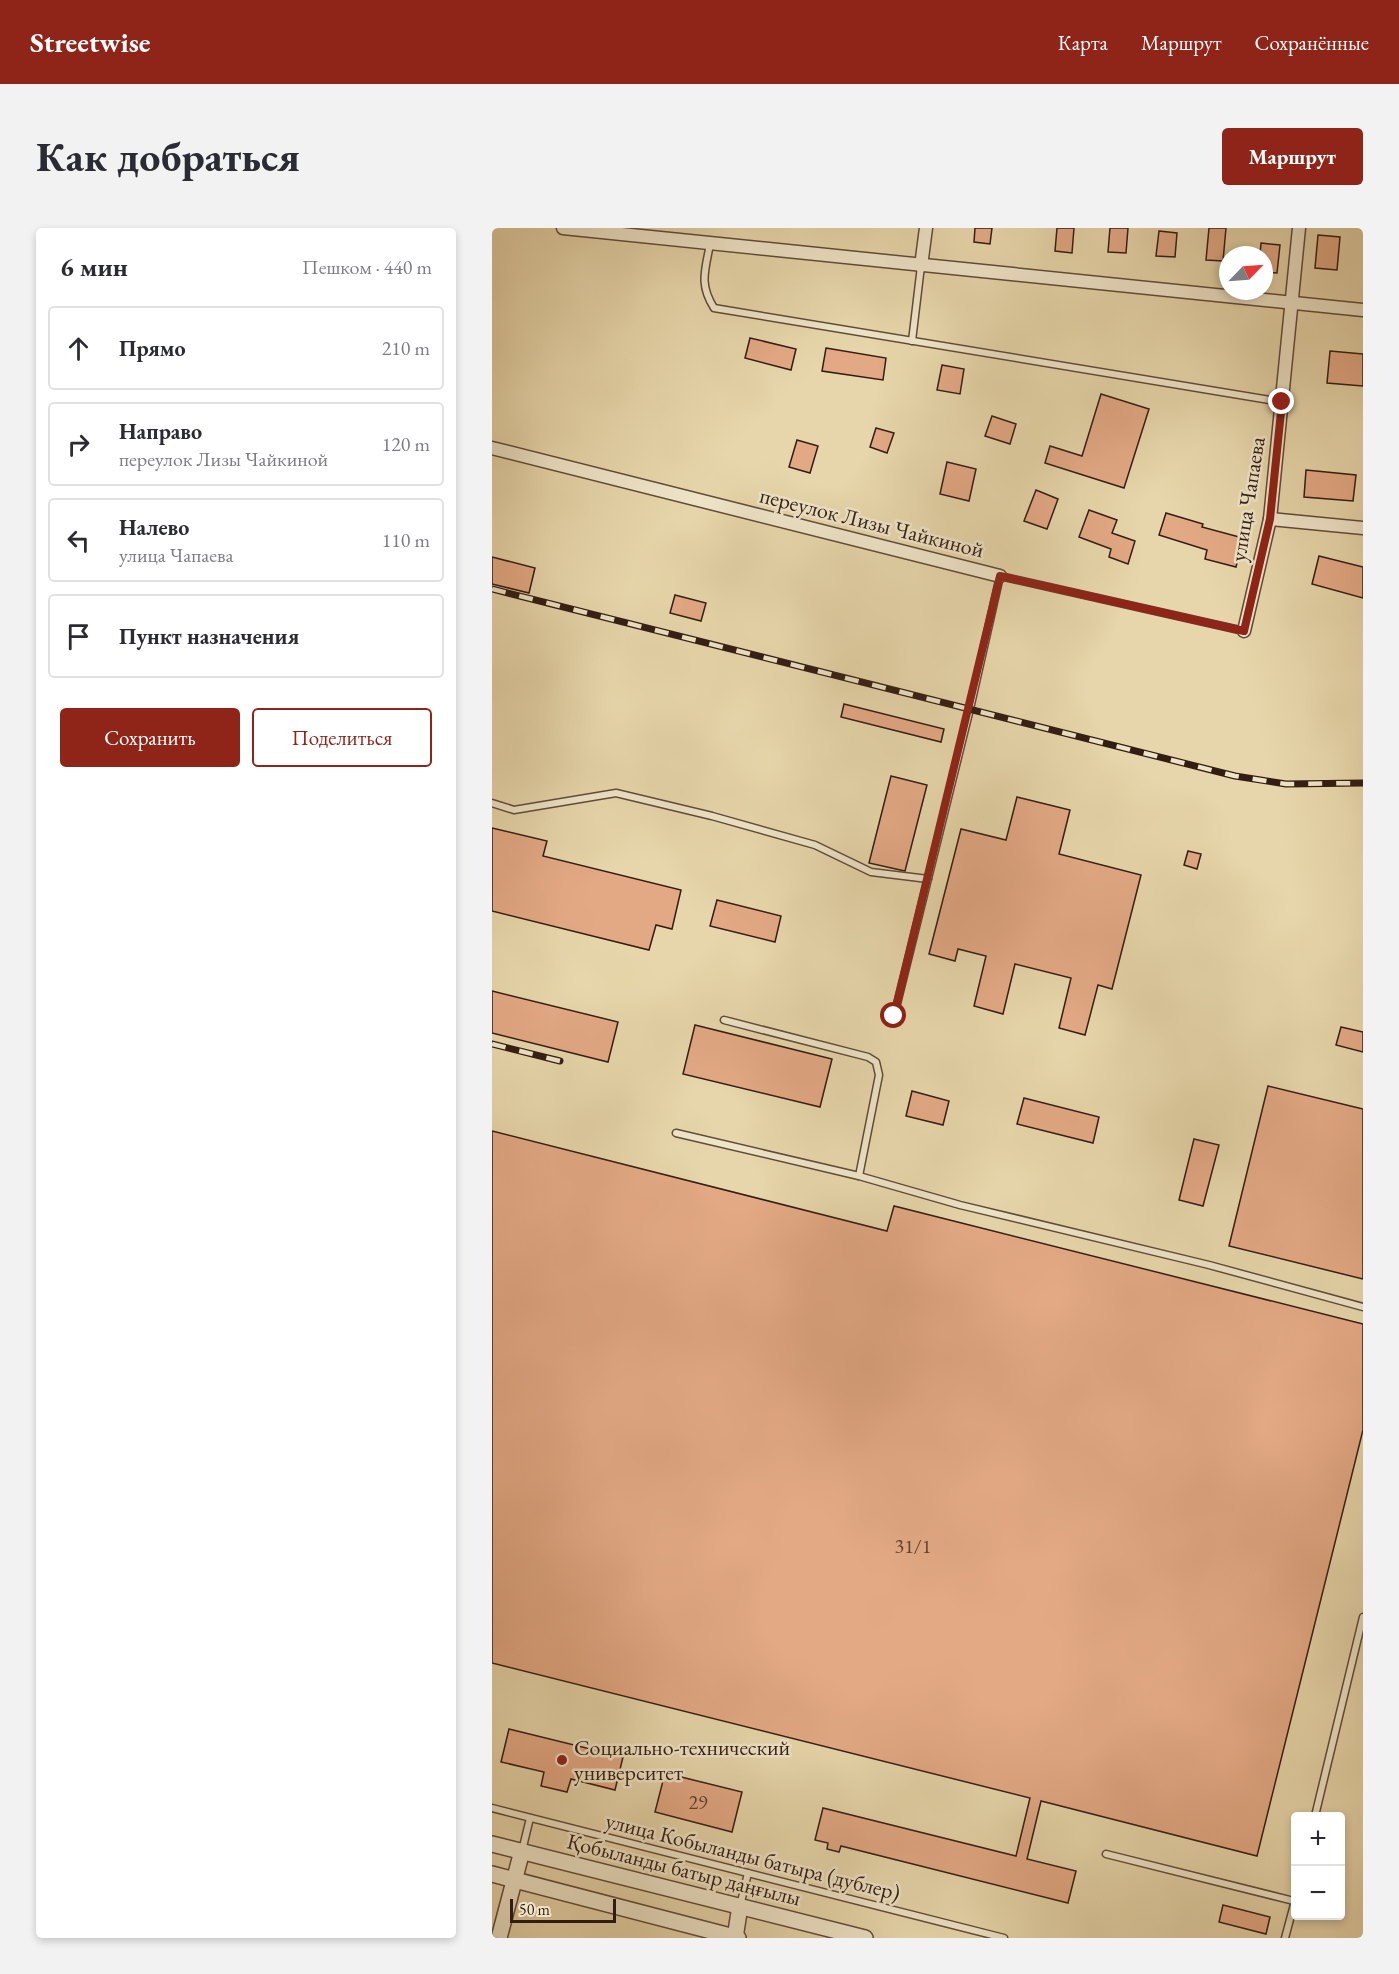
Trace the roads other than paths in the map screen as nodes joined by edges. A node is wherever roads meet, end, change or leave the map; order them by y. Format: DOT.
graph roads {
  1 [pos="562,228"];
  2 [pos="926,228"];
  3 [pos="1299,228"];
  4 [pos="584,229"];
  5 [pos="710,244"];
  6 [pos="921,266"];
  7 [pos="1292,303"];
  8 [pos="1363,310"];
  9 [pos="912,341"];
  10 [pos="1282,402"];
  11 [pos="492,448"];
  12 [pos="1270,519"];
  13 [pos="1363,528"];
  14 [pos="1000,576"];
  15 [pos="1244,631"];
  16 [pos="492,803"];
  17 [pos="928,879"];
  18 [pos="894,1016"];
  19 [pos="724,1020"];
  20 [pos="676,1133"];
  21 [pos="859,1176"];
  22 [pos="1363,1306"];
  23 [pos="1363,1617"];
  24 [pos="492,1808"];
  25 [pos="1316,1812"];
  26 [pos="530,1818"];
  27 [pos="492,1844"];
  28 [pos="522,1851"];
  29 [pos="1106,1854"];
  30 [pos="748,1873"];
  31 [pos="492,1874"];
  32 [pos="514,1879"];
  33 [pos="1291,1898"];
  34 [pos="740,1906"];
  35 [pos="1291,1915"];
  36 [pos="500,1938"];
  37 [pos="736,1938"];
  38 [pos="865,1938"];
  39 [pos="1004,1938"];
  40 [pos="1285,1938"];
  1 -- 4 [label="street"];
  2 -- 6 [label="street"];
  3 -- 7 [label="street, улица Чапаева"];
  4 -- 5 [label="street"];
  5 -- 6 [label="street"];
  5 -- 9 [label="lane"];
  6 -- 7 [label="street"];
  6 -- 9 [label="lane"];
  7 -- 8 [label="street"];
  7 -- 10 [label="street, улица Чапаева"];
  9 -- 10 [label="lane"];
  10 -- 12 [label="street, улица Чапаева"];
  11 -- 14 [label="street, переулок Лизы Чайкиной"];
  12 -- 13 [label="street"];
  12 -- 15 [label="street, улица Чапаева"];
  14 -- 15 [label="lane, переулок Лизы Чайкиной"];
  14 -- 17 [label="lane"];
  16 -- 17 [label="lane"];
  17 -- 18 [label="lane"];
  19 -- 21 [label="lane"];
  20 -- 21 [label="lane"];
  21 -- 22 [label="lane"];
  23 -- 25 [label="lane"];
  24 -- 26 [label="lane, улица Кобыланды батыра (дублер)"];
  26 -- 28 [label="lane"];
  26 -- 30 [label="lane, улица Кобыланды батыра (дублер)"];
  27 -- 28 [label="street, Қобыланды батыр даңғылы"];
  28 -- 32 [label="street"];
  28 -- 34 [label="street, Қобыланды батыр даңғылы"];
  29 -- 33 [label="lane"];
  30 -- 34 [label="lane"];
  30 -- 39 [label="lane, улица Кобыланды батыра (дублер)"];
  31 -- 32 [label="street"];
  32 -- 36 [label="street"];
  32 -- 37 [label="street"];
  34 -- 37 [label="street"];
  34 -- 38 [label="street, Қобыланды батыр даңғылы"];
  35 -- 40 [label="lane"];
}
